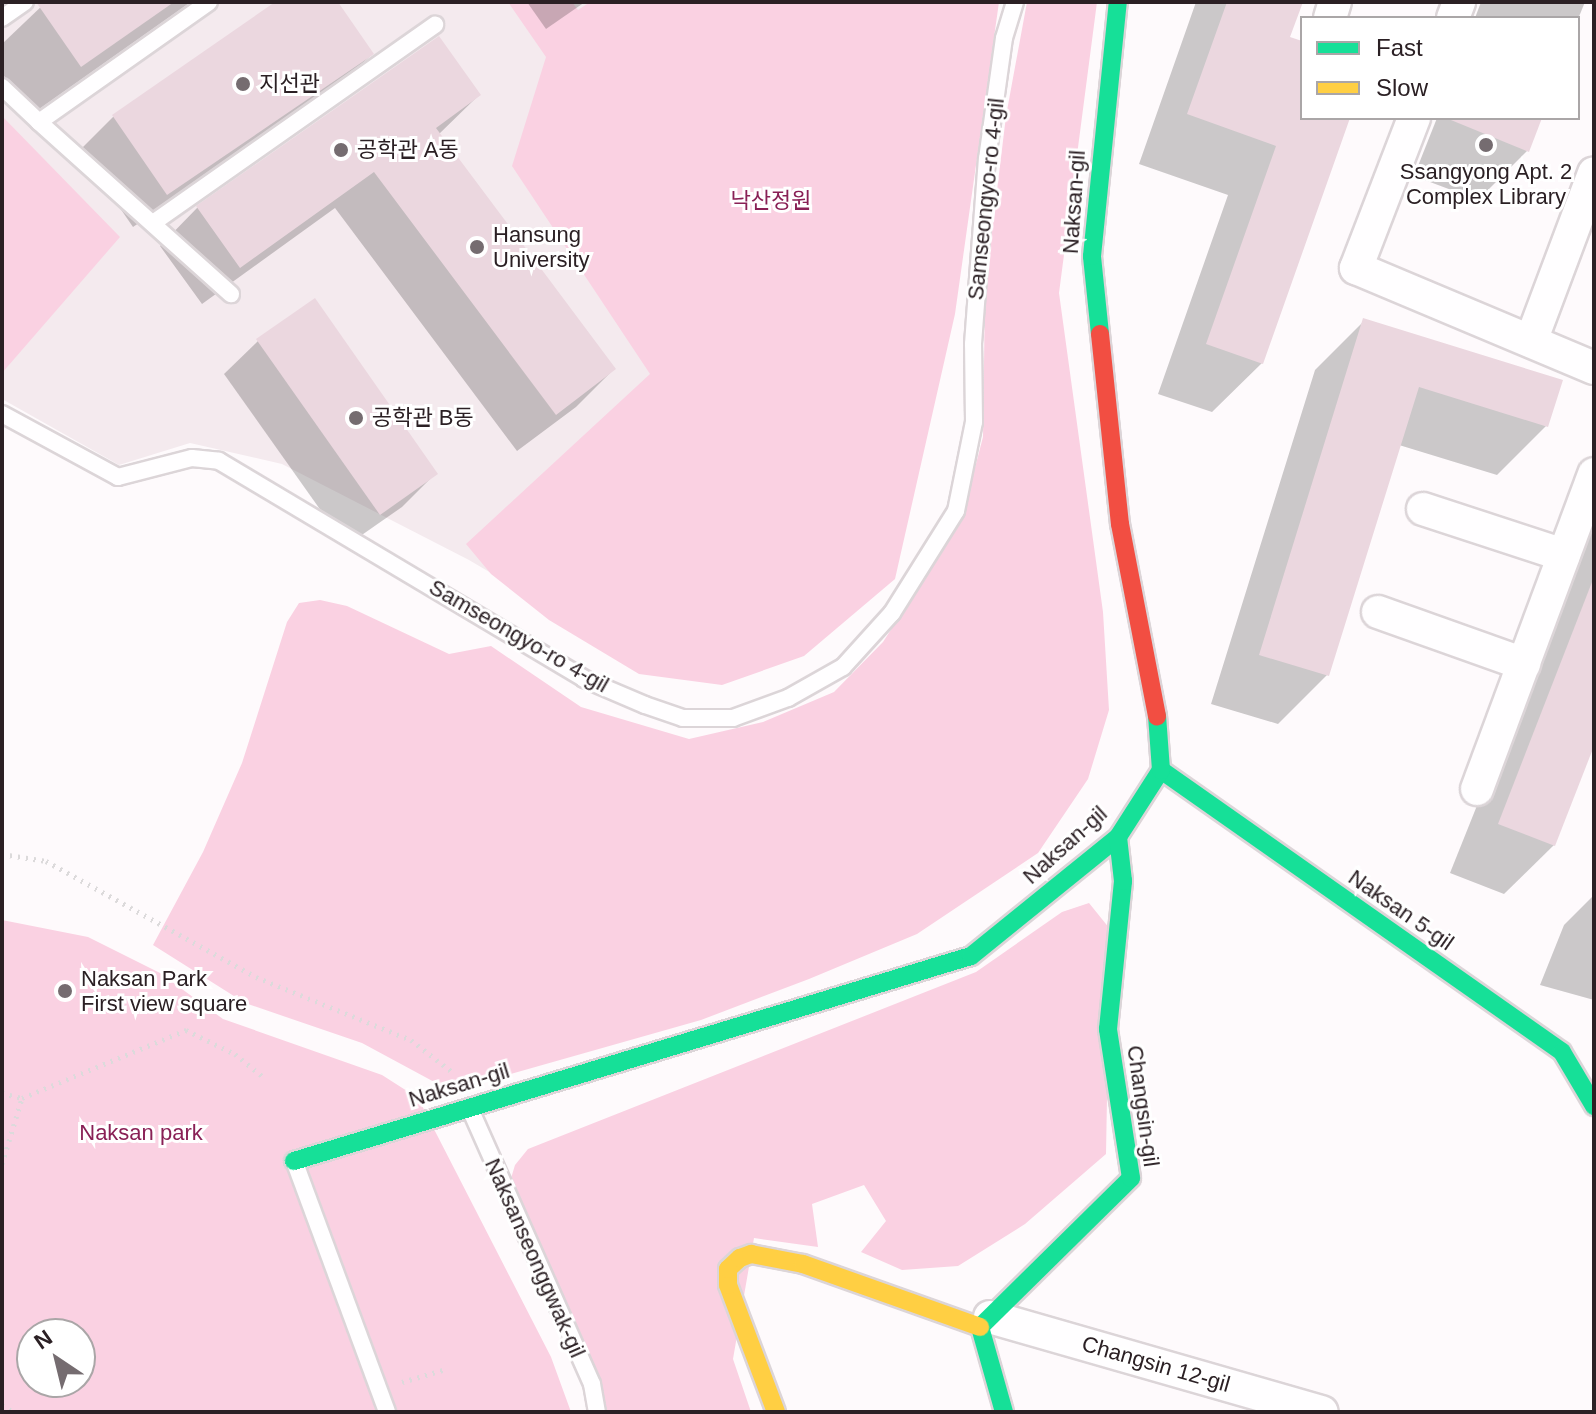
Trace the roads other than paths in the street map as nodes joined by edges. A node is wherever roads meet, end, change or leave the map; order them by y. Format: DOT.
graph roads {
  1 [pos="25,2"];
  2 [pos="209,2"];
  3 [pos="1015,2"];
  4 [pos="1118,2"];
  5 [pos="2,18"];
  6 [pos="435,25"];
  7 [pos="2,87"];
  8 [pos="1413,120"];
  9 [pos="39,122"];
  10 [pos="1594,173"];
  11 [pos="153,223"];
  12 [pos="231,294"];
  13 [pos="1531,341"];
  14 [pos="1594,368"];
  15 [pos="2,414"];
  16 [pos="1594,474"];
  17 [pos="1423,509"];
  18 [pos="1564,555"];
  19 [pos="1378,612"];
  20 [pos="1524,664"];
  21 [pos="1161,770"];
  22 [pos="1477,789"];
  23 [pos="1118,837"];
  24 [pos="469,1105"];
  25 [pos="1594,1106"];
  26 [pos="294,1161"];
  27 [pos="985,1322"];
  28 [pos="387,1412"];
  29 [pos="597,1412"];
  30 [pos="776,1412"];
  31 [pos="1004,1412"];
  32 [pos="1322,1412"];
  1 -- 5 [label="lane"];
  2 -- 9 [label="lane"];
  3 -- 15 [label="lane, Samseongyo-ro 4-gil"];
  4 -- 21 [label="street, Naksan-gil"];
  6 -- 11 [label="lane"];
  7 -- 9 [label="lane"];
  8 -- 13 [label="street"];
  9 -- 11 [label="lane"];
  10 -- 13 [label="street"];
  11 -- 12 [label="lane"];
  13 -- 14 [label="street"];
  16 -- 18 [label="street"];
  17 -- 18 [label="street"];
  18 -- 20 [label="street"];
  19 -- 20 [label="street"];
  20 -- 22 [label="street"];
  21 -- 23 [label="street, Naksan-gil"];
  21 -- 25 [label="street, Naksan 5-gil"];
  23 -- 24 [label="street, Naksan-gil"];
  23 -- 27 [label="street, Changsin-gil"];
  24 -- 26 [label="street, Naksan-gil"];
  24 -- 29 [label="lane, Naksanseonggwak-gil"];
  26 -- 28 [label="lane"];
  27 -- 30 [label="street"];
  27 -- 31 [label="street"];
  27 -- 32 [label="street, Changsin 12-gil"];
}
